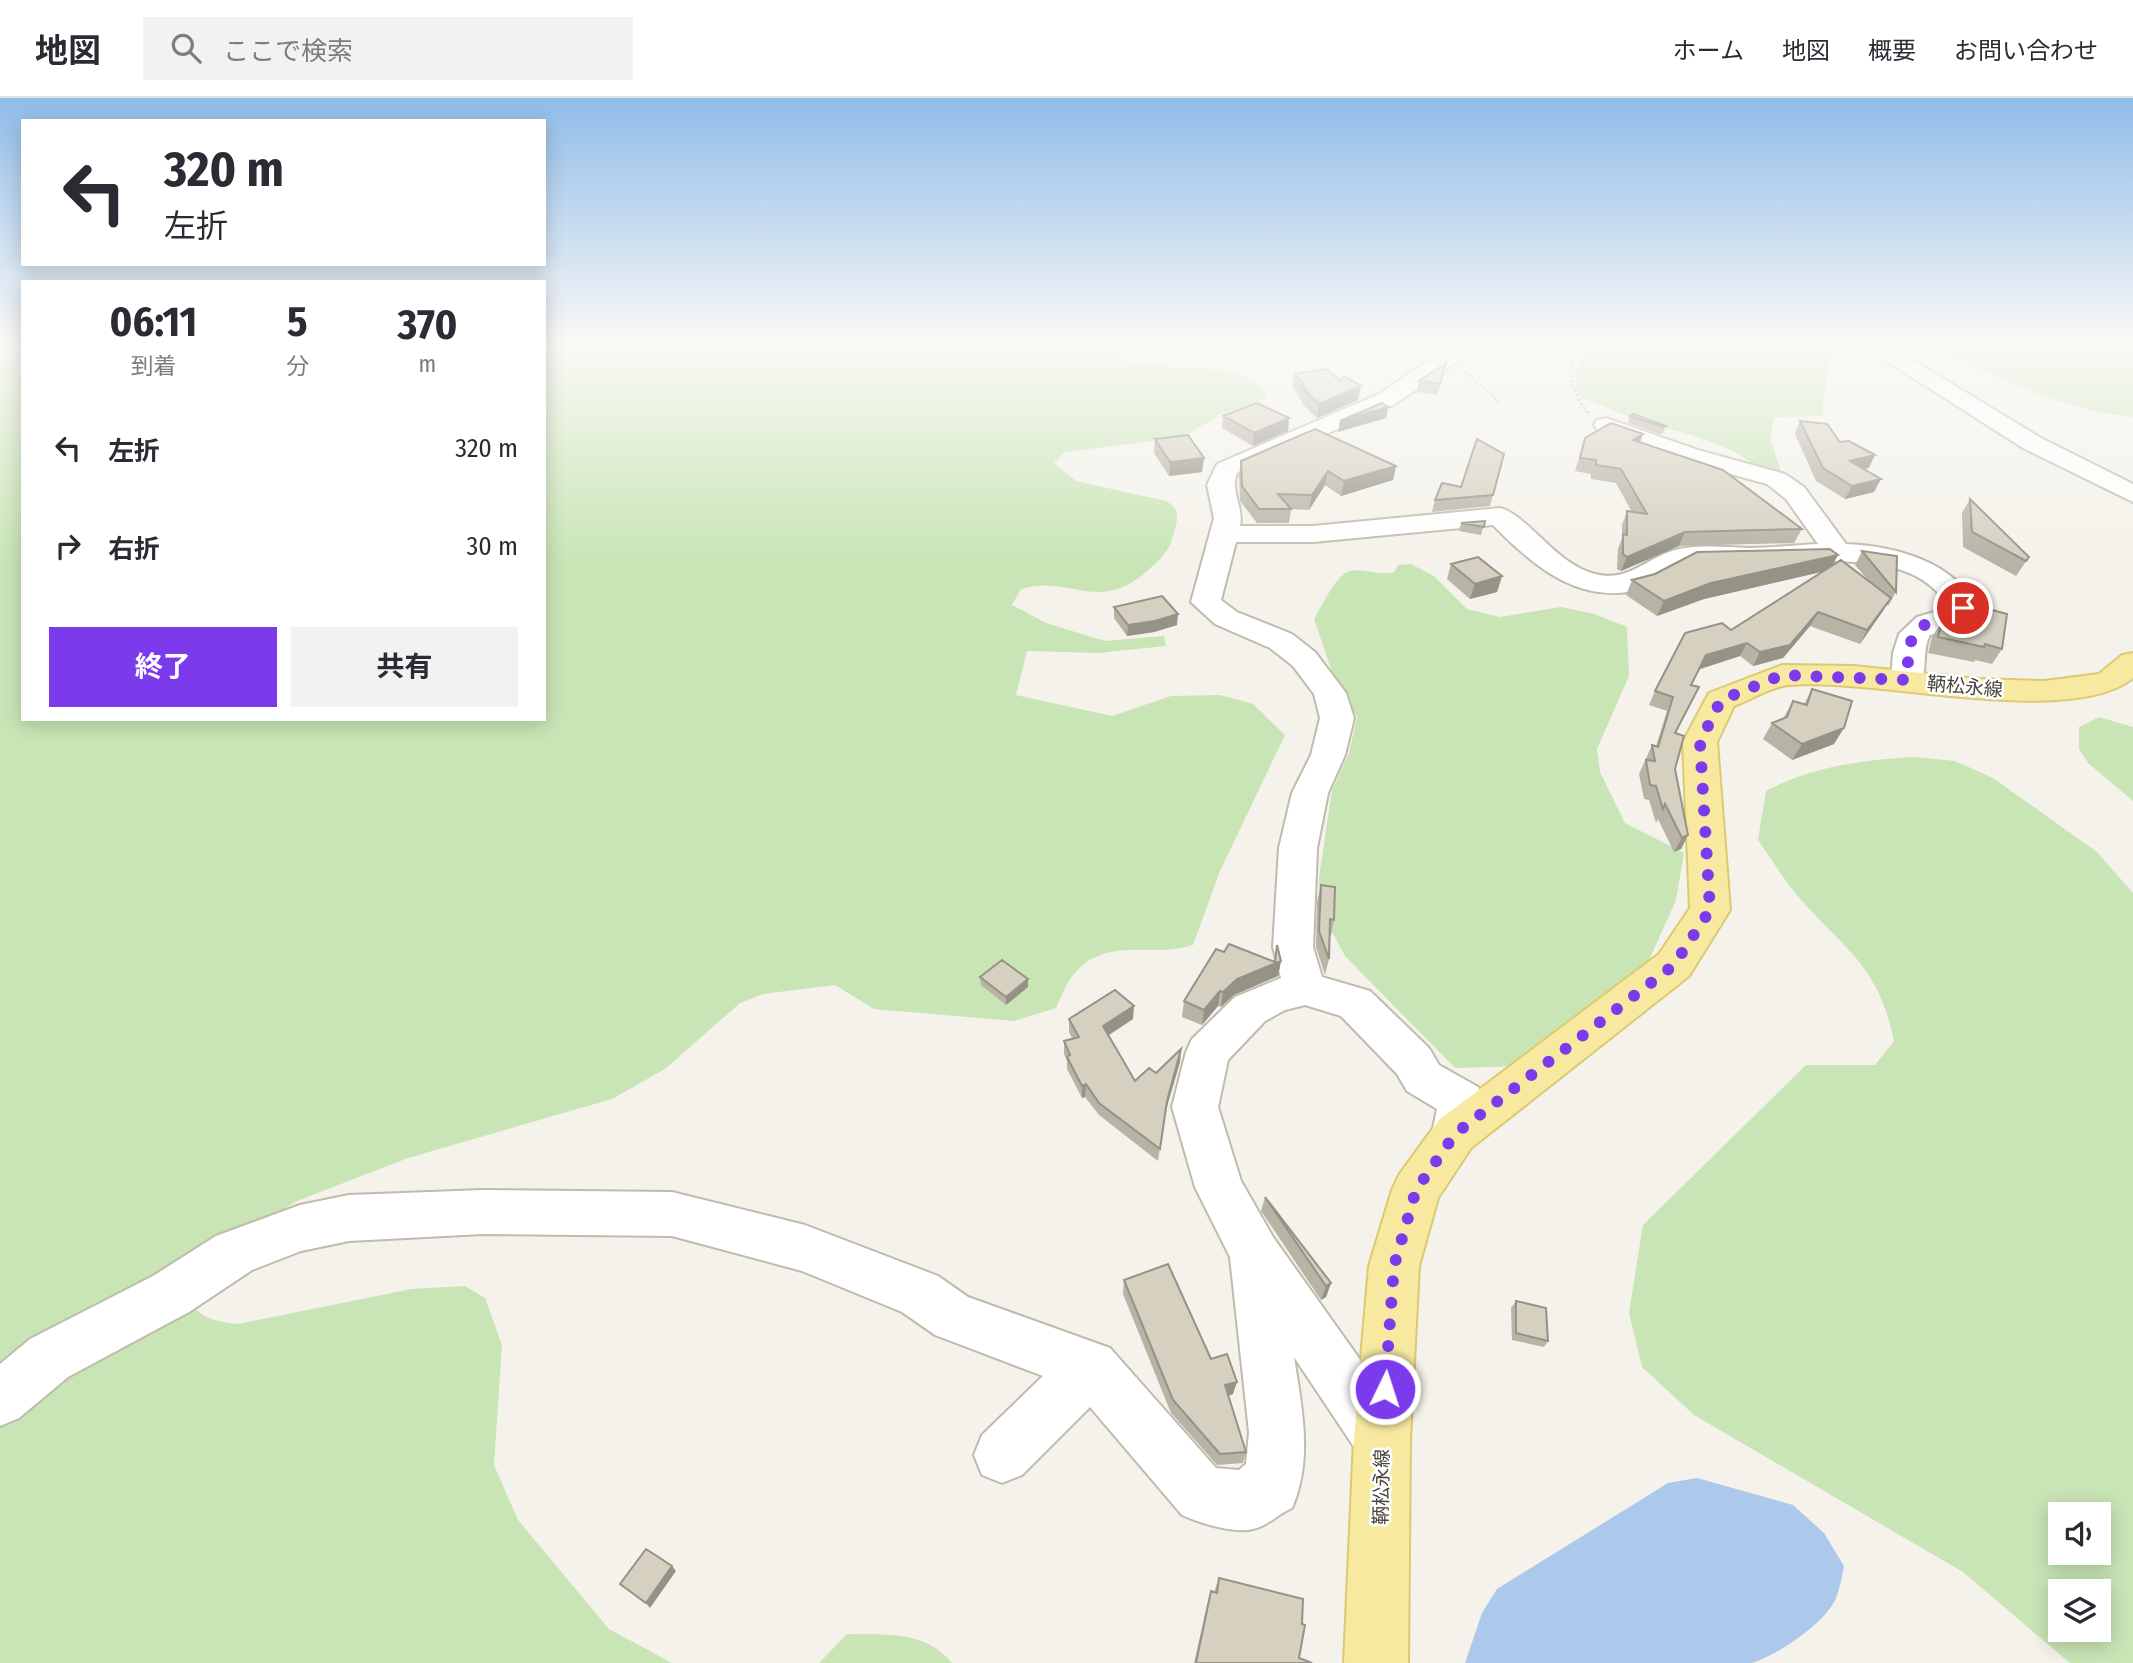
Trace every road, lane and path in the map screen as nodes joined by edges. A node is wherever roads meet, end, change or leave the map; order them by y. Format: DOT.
graph roads {
  1 [pos="1350,415"];
  2 [pos="1594,415"];
  3 [pos="1987,415"];
  4 [pos="1606,425"];
  5 [pos="2133,494"];
  6 [pos="1225,534"];
  7 [pos="1836,550"];
  8 [pos="2133,663"];
  9 [pos="1907,680"];
  10 [pos="1305,989"];
  11 [pos="1455,1134"];
  12 [pos="1255,1254"];
  13 [pos="1091,1367"];
  14 [pos="0,1399"];
  15 [pos="1382,1439"];
  16 [pos="1002,1455"];
  17 [pos="1376,1663"];
  1 -- 6 [label="street"];
  2 -- 4 [label="path"];
  3 -- 5 [label="street"];
  4 -- 7 [label="street"];
  6 -- 7 [label="street"];
  6 -- 10 [label="street"];
  7 -- 9 [label="street"];
  8 -- 9 [label="main road, 鞆松永線"];
  9 -- 11 [label="main road, 鞆松永線"];
  10 -- 11 [label="street"];
  10 -- 12 [label="street"];
  11 -- 15 [label="main road, 鞆松永線"];
  12 -- 13 [label="street"];
  12 -- 15 [label="street"];
  13 -- 14 [label="street"];
  13 -- 16 [label="street"];
  15 -- 17 [label="main road, 鞆松永線"];
}
